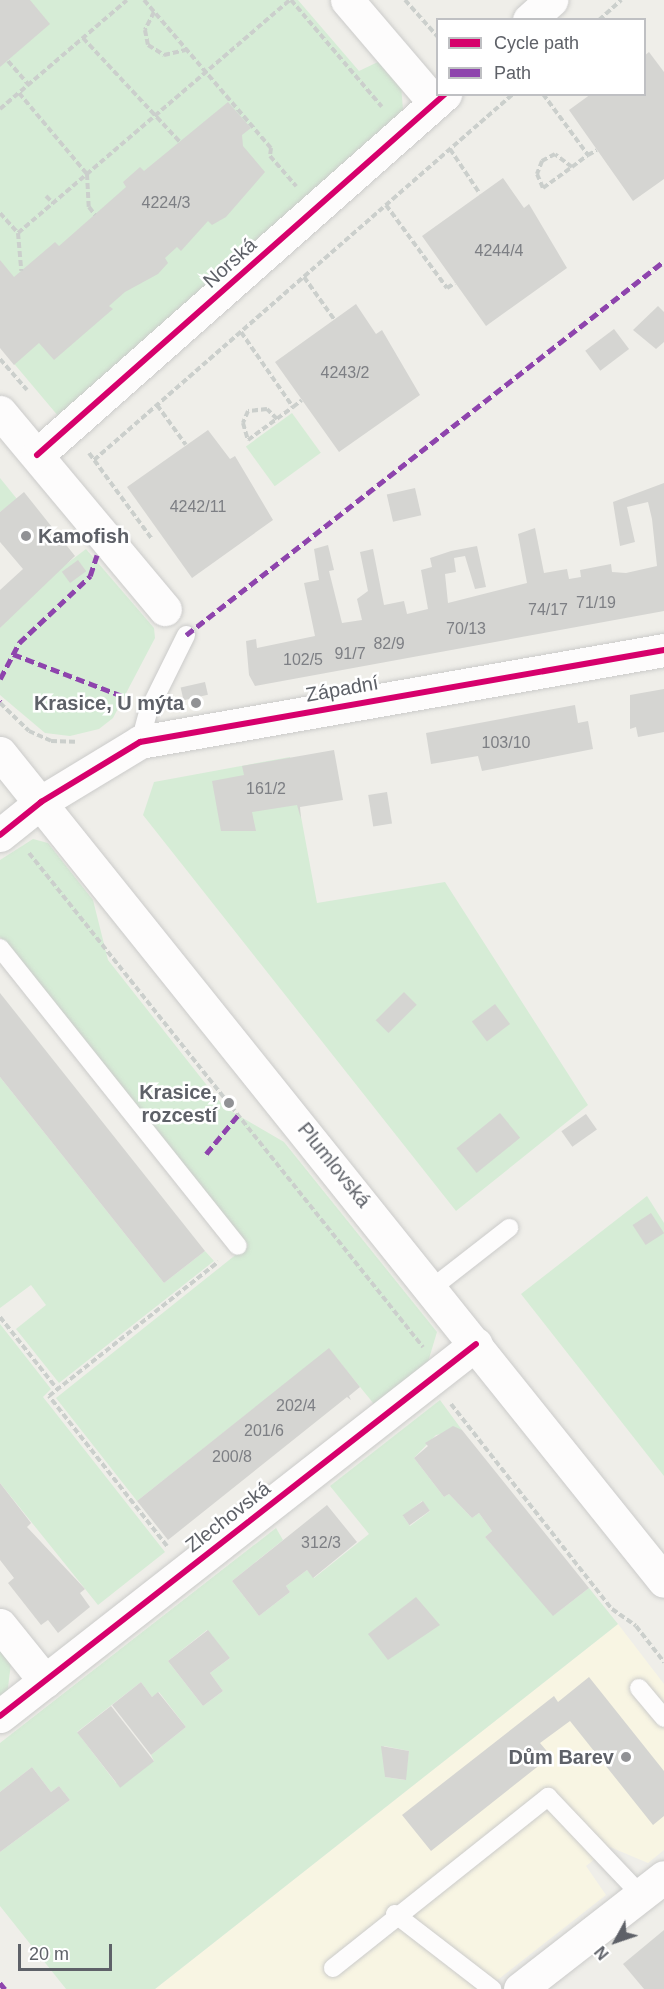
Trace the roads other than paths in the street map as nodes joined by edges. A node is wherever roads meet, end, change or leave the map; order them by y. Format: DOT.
graph roads {
  1 [pos="347,0"];
  2 [pos="551,0"];
  3 [pos="531,18"];
  4 [pos="436,95"];
  5 [pos="440,99"];
  6 [pos="0,412"];
  7 [pos="37,454"];
  8 [pos="165,609"];
  9 [pos="186,635"];
  10 [pos="664,650"];
  11 [pos="140,742"];
  12 [pos="0,753"];
  13 [pos="41,802"];
  14 [pos="4,831"];
  15 [pos="0,948"];
  16 [pos="509,1228"];
  17 [pos="238,1246"];
  18 [pos="432,1288"];
  19 [pos="476,1344"];
  20 [pos="664,1581"];
  21 [pos="0,1625"];
  22 [pos="45,1682"];
  23 [pos="639,1688"];
  24 [pos="0,1716"];
  25 [pos="664,1718"];
  26 [pos="653,1886"];
  27 [pos="395,1914"];
  28 [pos="333,1968"];
  29 [pos="492,1989"];
  30 [pos="520,1989"];
  1 -- 4 [label="street"];
  2 -- 3 [label="street"];
  5 -- 7 [label="street, Norská"];
  6 -- 7 [label="street"];
  7 -- 8 [label="street"];
  9 -- 11 [label="lane"];
  10 -- 11 [label="street, Západní"];
  11 -- 13 [label="street, Západní"];
  12 -- 13 [label="street, Plumlovská"];
  13 -- 14 [label="street, Západní"];
  13 -- 18 [label="street, Plumlovská"];
  15 -- 17 [label="lane"];
  16 -- 18 [label="lane"];
  18 -- 19 [label="street, Plumlovská"];
  19 -- 20 [label="street, Plumlovská"];
  19 -- 22 [label="street, Zlechovská"];
  21 -- 22 [label="street"];
  22 -- 24 [label="street, Zlechovská"];
  23 -- 25 [label="lane"];
  26 -- 27 [label="lane"];
  26 -- 30 [label="street"];
  27 -- 28 [label="lane"];
  27 -- 29 [label="lane"];
}
